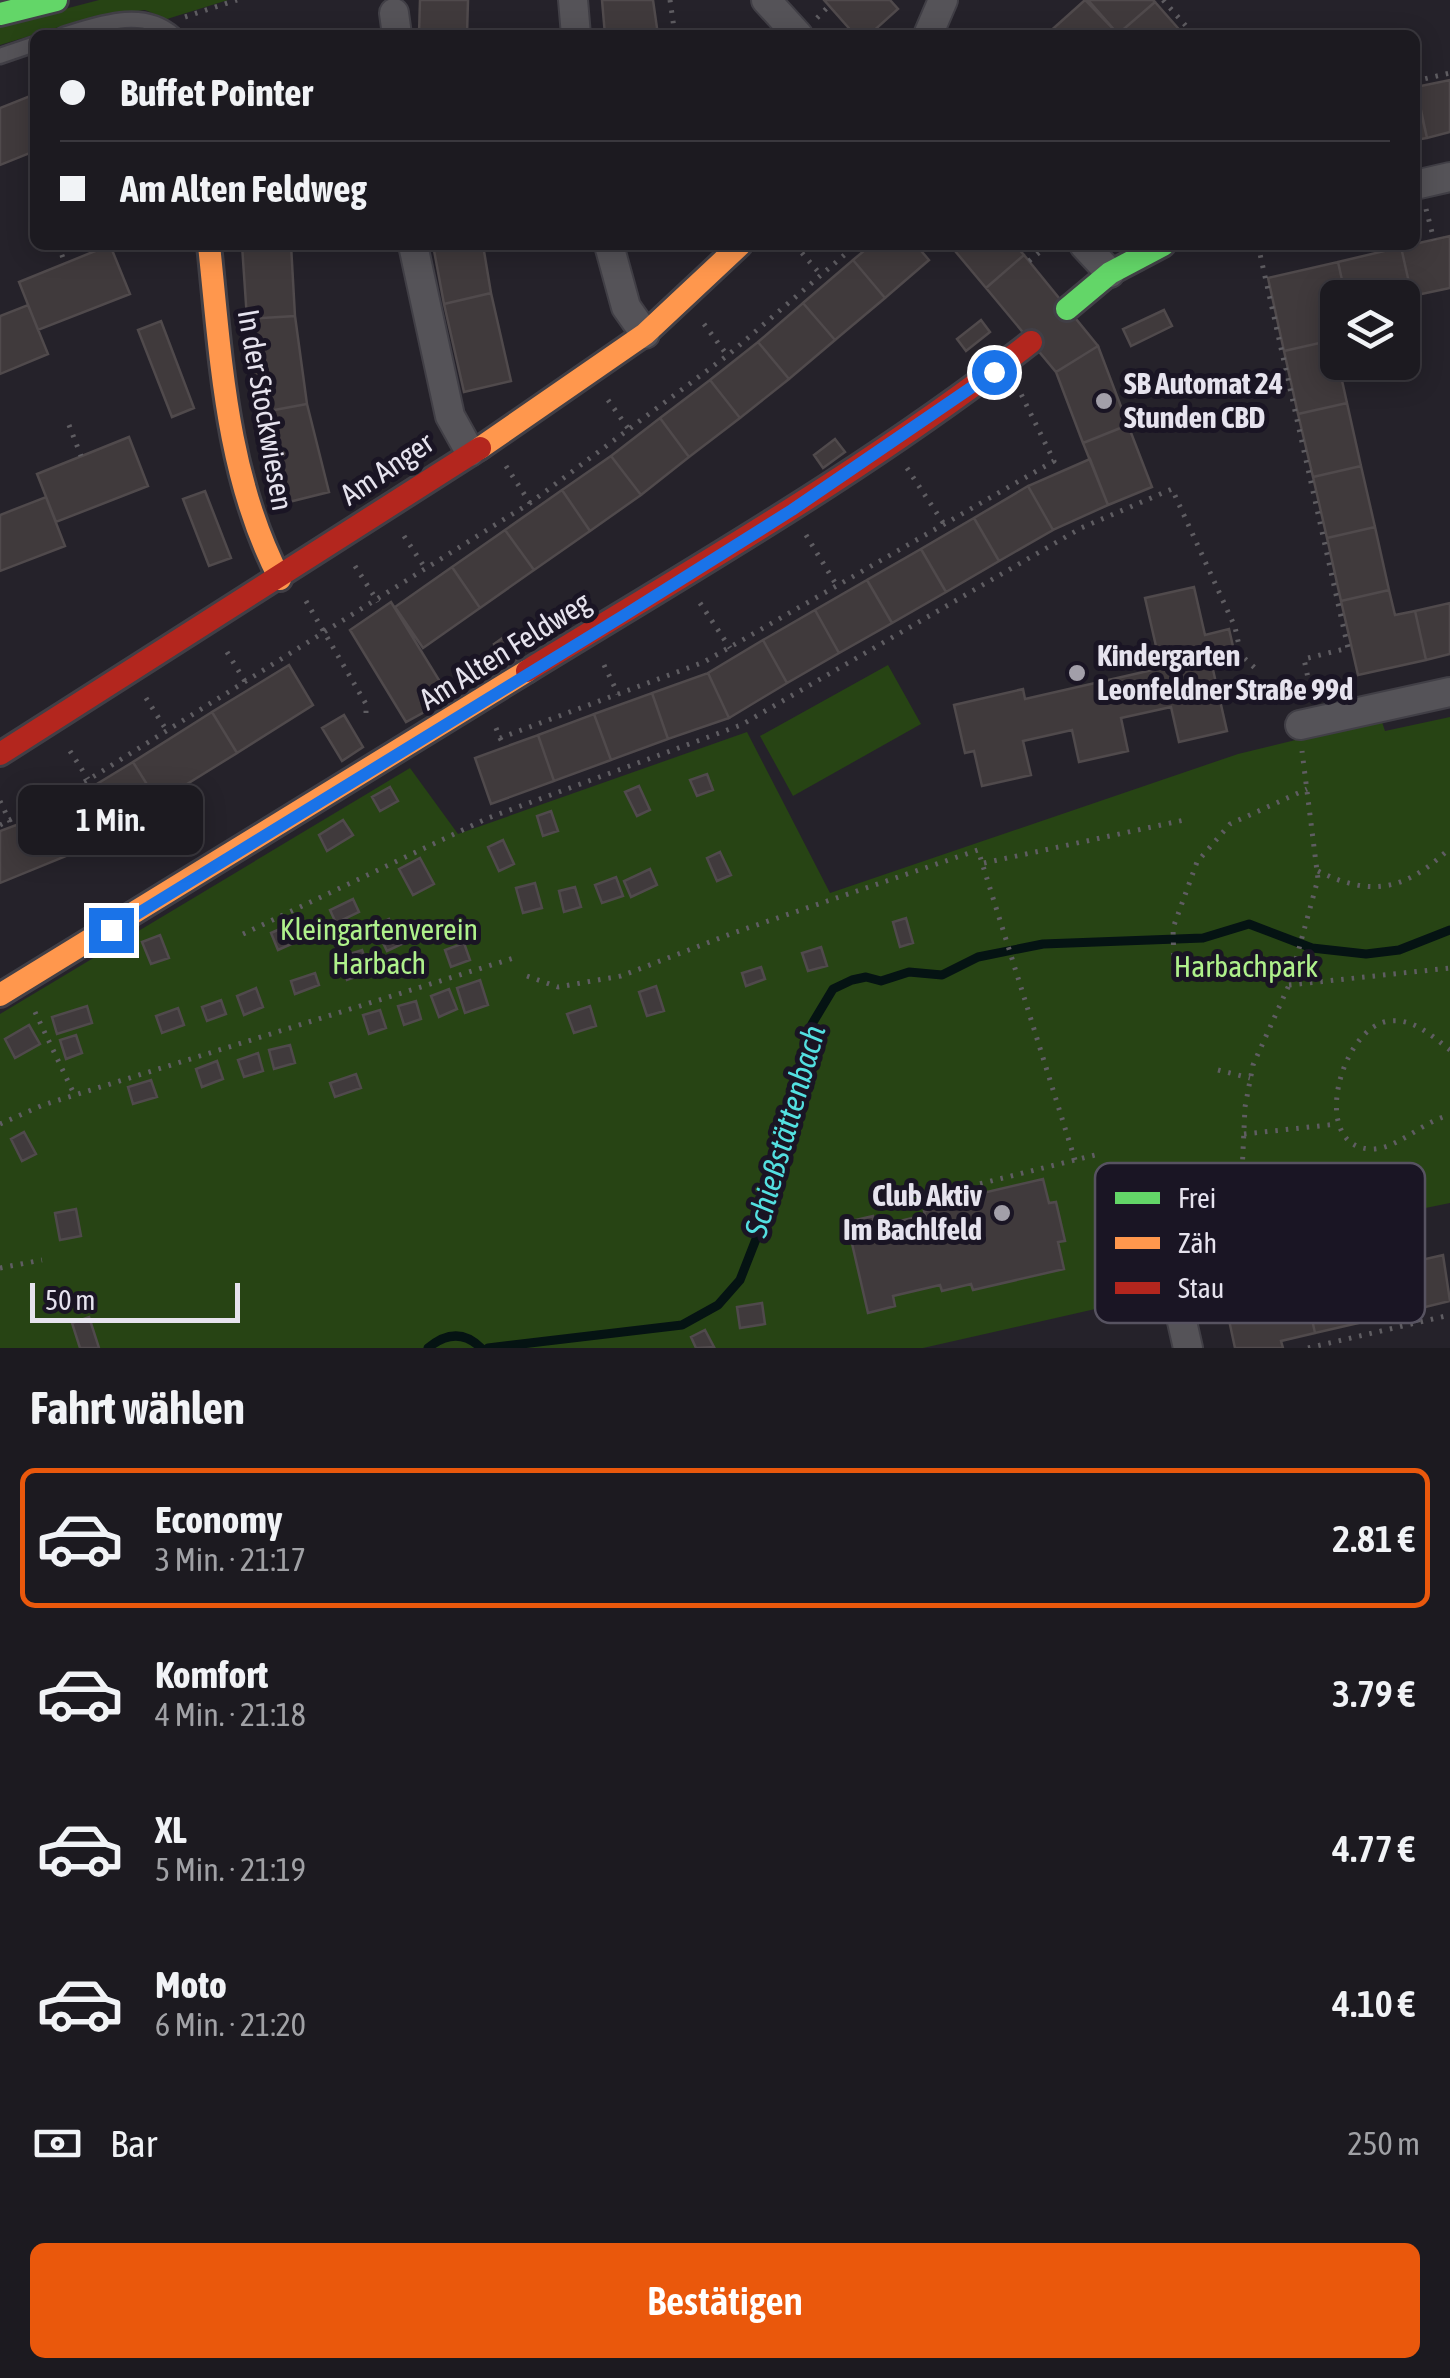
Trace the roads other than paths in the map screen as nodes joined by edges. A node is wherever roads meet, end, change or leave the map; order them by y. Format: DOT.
graph roads {
  1 [pos="56,0"];
  2 [pos="573,0"];
  3 [pos="766,0"];
  4 [pos="943,0"];
  5 [pos="0,14"];
  6 [pos="809,26"];
  7 [pos="173,28"];
  8 [pos="83,30"];
  9 [pos="576,30"];
  10 [pos="930,30"];
  11 [pos="30,46"];
  12 [pos="0,56"];
  13 [pos="1450,177"];
  14 [pos="1420,190"];
  15 [pos="211,250"];
  16 [pos="414,250"];
  17 [pos="610,250"];
  18 [pos="735,250"];
  19 [pos="1089,250"];
  20 [pos="1154,250"];
  21 [pos="1110,273"];
  22 [pos="1068,308"];
  23 [pos="645,334"];
  24 [pos="1031,342"];
  25 [pos="470,452"];
  26 [pos="280,579"];
  27 [pos="1450,692"];
  28 [pos="1306,724"];
  29 [pos="0,754"];
  30 [pos="0,995"];
  31 [pos="1182,1323"];
  32 [pos="1188,1348"];
  1 -- 5 [label="street"];
  2 -- 9 [label="street"];
  3 -- 6 [label="street"];
  4 -- 10 [label="street"];
  7 -- 8 [label="lane"];
  11 -- 12 [label="lane"];
  13 -- 14 [label="street"];
  15 -- 26 [label="street, In der Stockwiesen"];
  16 -- 25 [label="street"];
  17 -- 23 [label="street"];
  18 -- 23 [label="street, Am Anger"];
  19 -- 21 [label="street"];
  20 -- 21 [label="street"];
  21 -- 22 [label="street"];
  23 -- 25 [label="street, Am Anger"];
  24 -- 30 [label="street, Am Alten Feldweg"];
  25 -- 26 [label="street, Am Anger"];
  26 -- 29 [label="street, Am Anger"];
  27 -- 28 [label="street"];
  31 -- 32 [label="street"];
}
